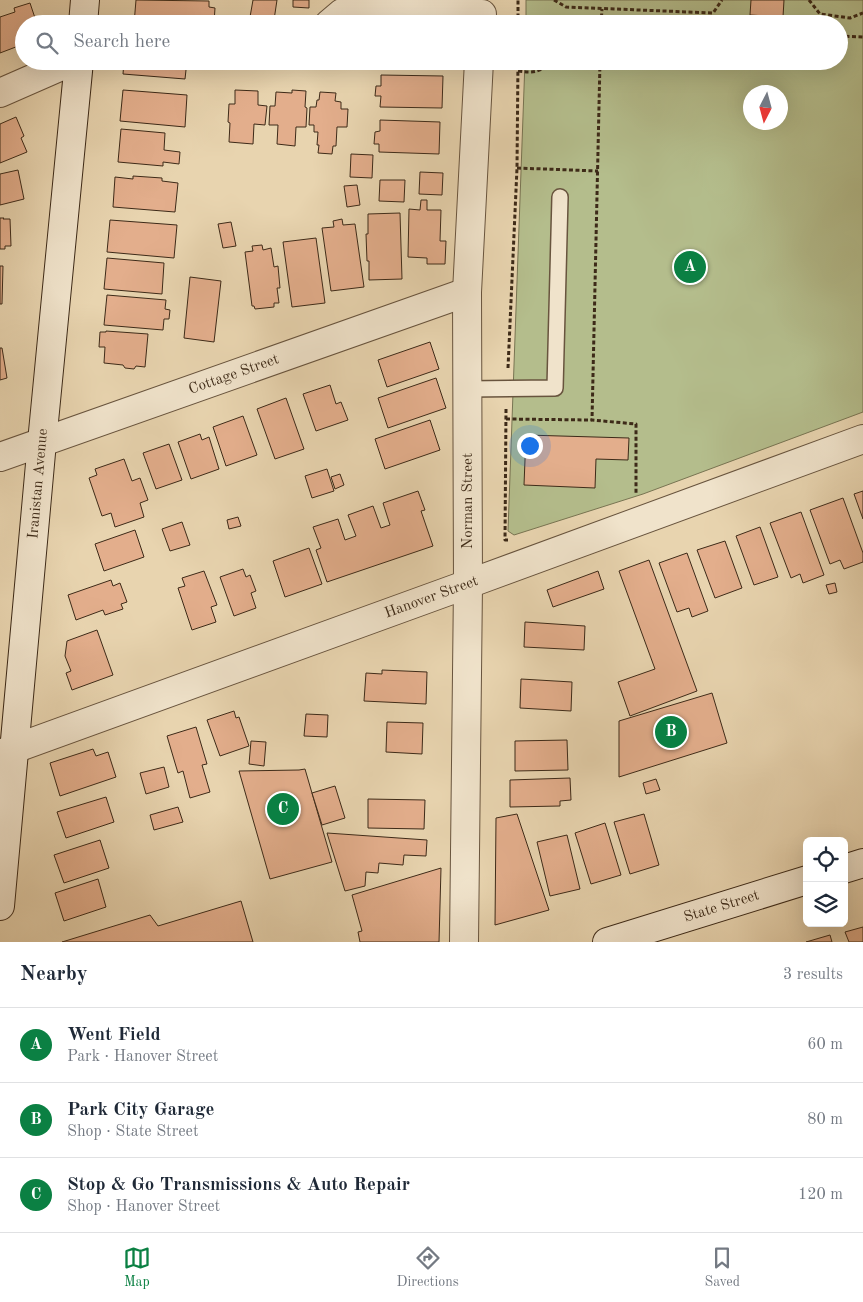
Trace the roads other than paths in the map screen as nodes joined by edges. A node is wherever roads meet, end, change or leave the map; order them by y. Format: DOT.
graph roads {
  1 [pos="85,0"];
  2 [pos="482,13"];
  3 [pos="84,15"];
  4 [pos="340,15"];
  5 [pos="52,70"];
  6 [pos="78,70"];
  7 [pos="479,70"];
  8 [pos="0,92"];
  9 [pos="560,197"];
  10 [pos="467,292"];
  11 [pos="467,388"];
  12 [pos="863,439"];
  13 [pos="42,442"];
  14 [pos="0,457"];
  15 [pos="468,584"];
  16 [pos="7,752"];
  17 [pos="863,863"];
  18 [pos="848,867"];
  19 [pos="803,881"];
  20 [pos="0,906"];
  21 [pos="464,942"];
  22 [pos="607,942"];
  1 -- 3 [label="street"];
  2 -- 4 [label="street"];
  5 -- 8 [label="street"];
  6 -- 13 [label="street, Iranistan Avenue"];
  7 -- 10 [label="street, Norman Street"];
  9 -- 11 [label="lane"];
  10 -- 11 [label="street, Norman Street"];
  10 -- 13 [label="street, Cottage Street"];
  11 -- 15 [label="street, Norman Street"];
  12 -- 15 [label="street, Hanover Street"];
  13 -- 14 [label="street, Cottage Street"];
  13 -- 16 [label="street, Iranistan Avenue"];
  15 -- 16 [label="street, Hanover Street"];
  15 -- 21 [label="street, Norman Street"];
  16 -- 20 [label="street, Iranistan Avenue"];
  17 -- 18 [label="street"];
  19 -- 22 [label="street, State Street"];
}
